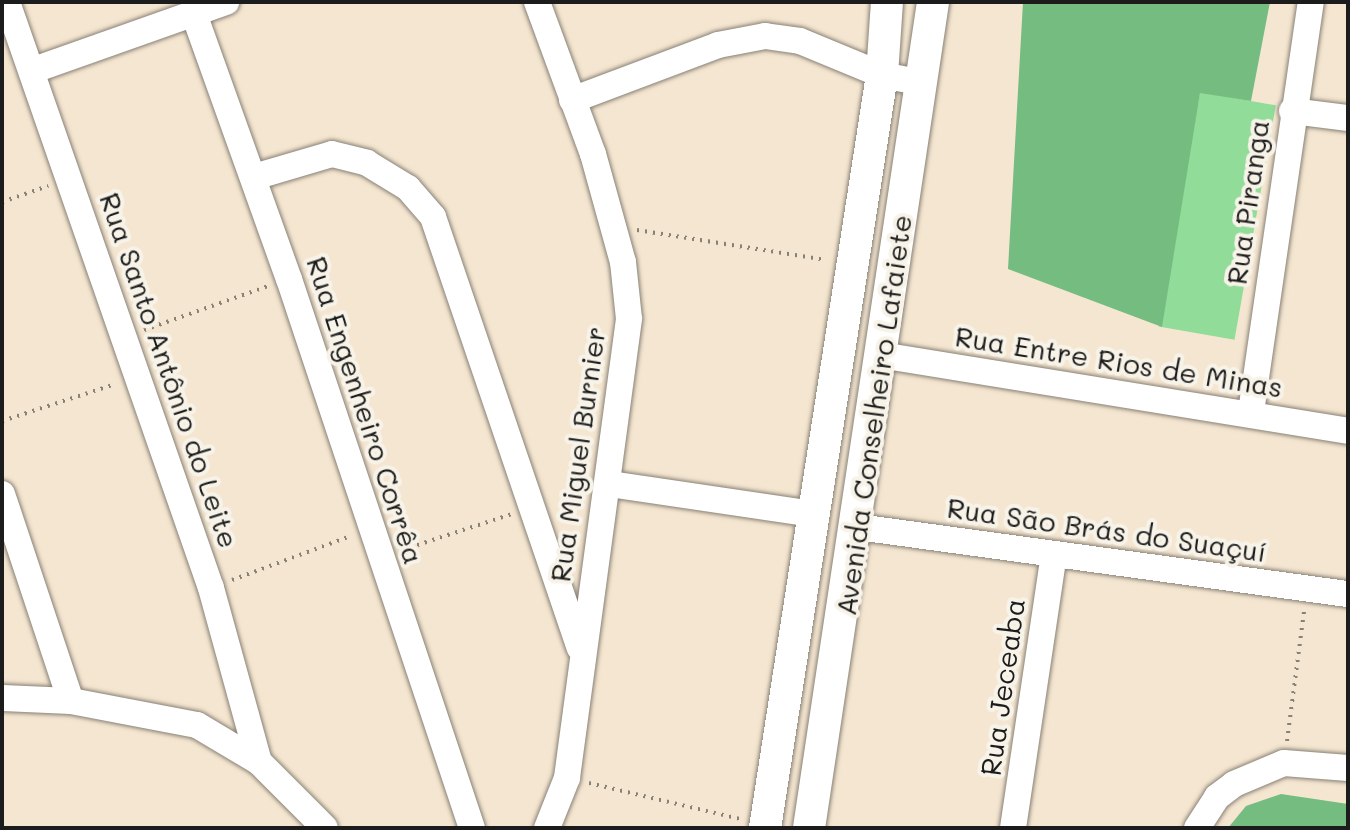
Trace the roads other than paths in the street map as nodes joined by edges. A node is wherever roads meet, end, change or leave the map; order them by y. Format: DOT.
graph roads {
  1 [pos="7,2"];
  2 [pos="226,2"];
  3 [pos="537,2"];
  4 [pos="887,2"];
  5 [pos="933,2"];
  6 [pos="1311,2"];
  7 [pos="194,14"];
  8 [pos="34,70"];
  9 [pos="882,75"];
  10 [pos="923,83"];
  11 [pos="572,100"];
  12 [pos="1292,111"];
  13 [pos="1348,118"];
  14 [pos="254,177"];
  15 [pos="880,355"];
  16 [pos="1251,412"];
  17 [pos="1348,431"];
  18 [pos="820,482"];
  19 [pos="610,484"];
  20 [pos="862,488"];
  21 [pos="2,494"];
  22 [pos="813,514"];
  23 [pos="858,527"];
  24 [pos="12,544"];
  25 [pos="1054,555"];
  26 [pos="804,581"];
  27 [pos="848,587"];
  28 [pos="1348,594"];
  29 [pos="582,656"];
  30 [pos="3,698"];
  31 [pos="71,701"];
  32 [pos="259,762"];
  33 [pos="1348,768"];
  34 [pos="765,827"];
  35 [pos="325,828"];
  36 [pos="472,828"];
  37 [pos="547,828"];
  38 [pos="809,828"];
  39 [pos="1013,828"];
  40 [pos="1197,828"];
  1 -- 8 [label="street, Rua Santo Antônio do Leite"];
  2 -- 7 [label="street"];
  3 -- 11 [label="street, Rua Miguel Burnier"];
  4 -- 9 [label="street, Avenida Conselheiro Lafaiete"];
  5 -- 10 [label="street, Avenida Conselheiro Lafaiete"];
  6 -- 12 [label="street, Rua Piranga"];
  7 -- 8 [label="street"];
  7 -- 14 [label="street, Rua Engenheiro Corrêa"];
  8 -- 32 [label="street, Rua Santo Antônio do Leite"];
  9 -- 10 [label="street"];
  9 -- 11 [label="street"];
  9 -- 18 [label="street, Avenida Conselheiro Lafaiete"];
  10 -- 15 [label="street, Avenida Conselheiro Lafaiete"];
  11 -- 19 [label="street, Rua Miguel Burnier"];
  12 -- 13 [label="street"];
  12 -- 16 [label="street, Rua Piranga"];
  14 -- 29 [label="street"];
  14 -- 36 [label="street, Rua Engenheiro Corrêa"];
  15 -- 16 [label="street, Rua Entre Rios de Minas"];
  15 -- 20 [label="street, Avenida Conselheiro Lafaiete"];
  16 -- 17 [label="street, Rua Entre Rios de Minas"];
  18 -- 20 [label="street"];
  18 -- 22 [label="street, Avenida Conselheiro Lafaiete"];
  19 -- 22 [label="street"];
  19 -- 29 [label="street, Rua Miguel Burnier"];
  20 -- 23 [label="street, Avenida Conselheiro Lafaiete"];
  21 -- 24 [label="street"];
  22 -- 26 [label="street, Avenida Conselheiro Lafaiete"];
  23 -- 25 [label="street, Rua São Brás do Suaçuí"];
  23 -- 27 [label="street, Avenida Conselheiro Lafaiete"];
  24 -- 31 [label="street"];
  25 -- 28 [label="street, Rua São Brás do Suaçuí"];
  25 -- 39 [label="street, Rua Jeceaba"];
  26 -- 27 [label="street"];
  26 -- 34 [label="street, Avenida Conselheiro Lafaiete"];
  27 -- 38 [label="street, Avenida Conselheiro Lafaiete"];
  29 -- 37 [label="street, Rua Miguel Burnier"];
  30 -- 31 [label="street"];
  31 -- 32 [label="street"];
  32 -- 35 [label="street"];
  33 -- 40 [label="street"];
}
